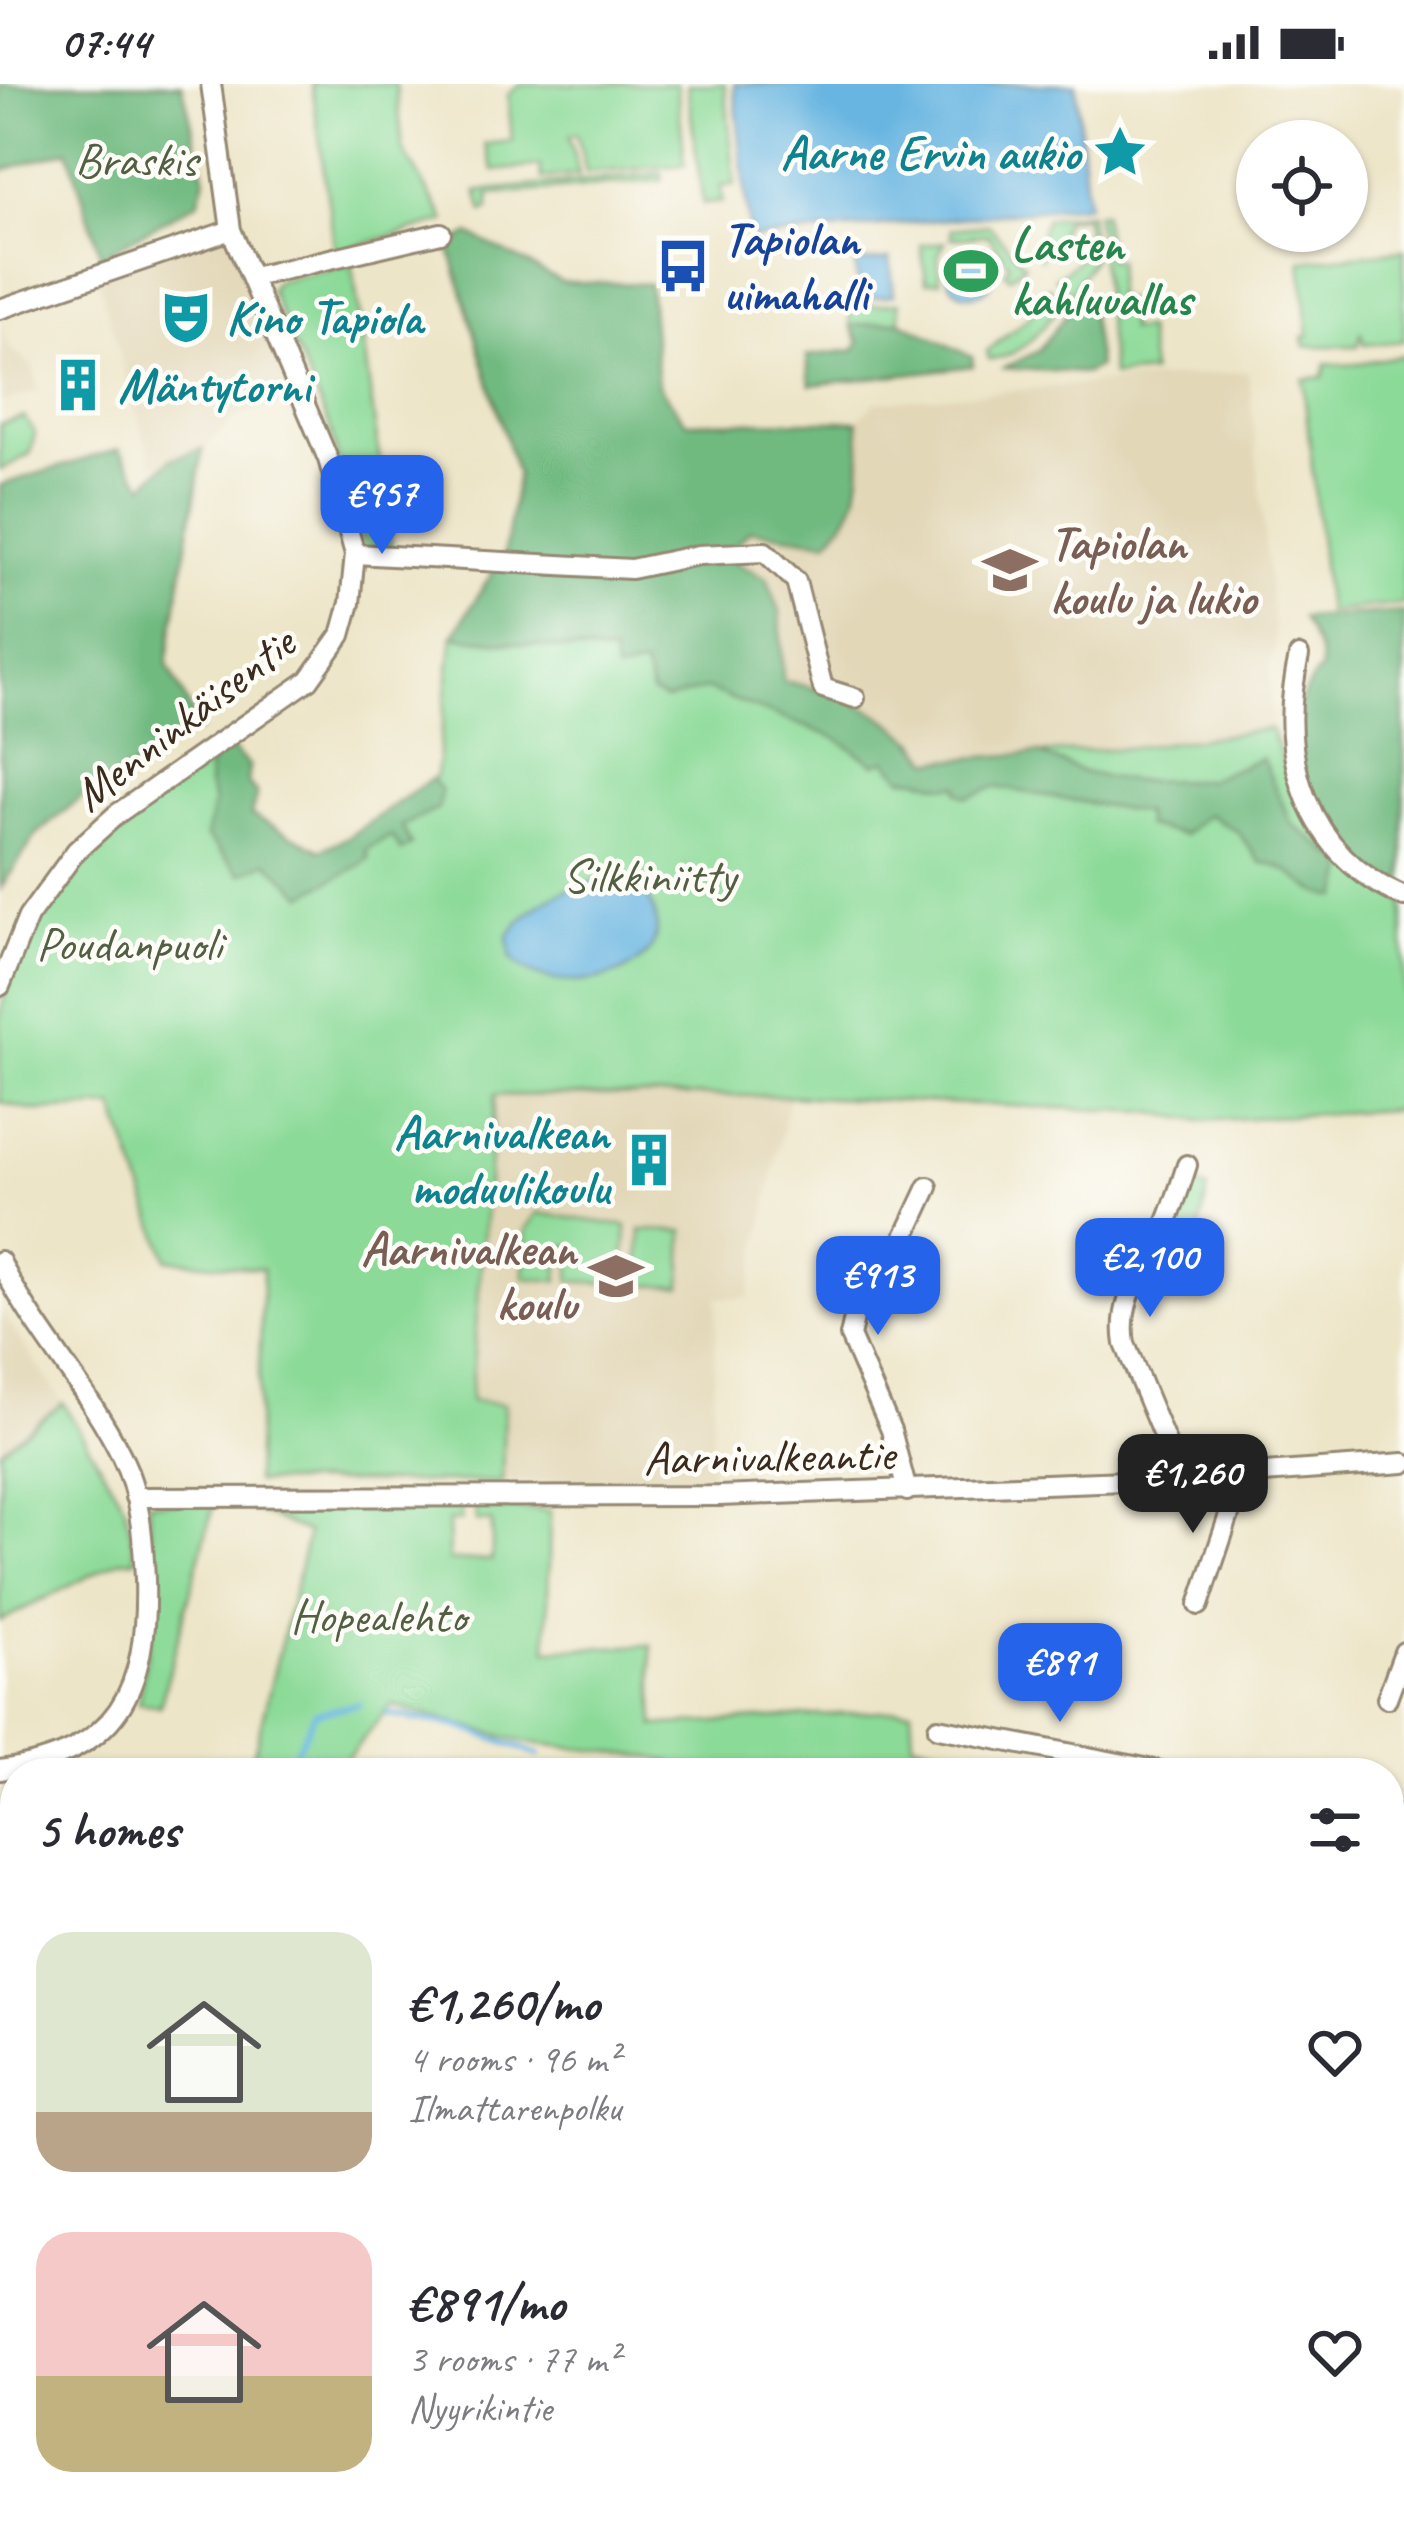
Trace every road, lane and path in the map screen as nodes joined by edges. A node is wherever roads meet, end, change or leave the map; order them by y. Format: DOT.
graph roads {
  1 [pos="212,84"];
  2 [pos="231,230"];
  3 [pos="441,232"];
  4 [pos="254,277"];
  5 [pos="0,309"];
  6 [pos="355,554"];
  7 [pos="1300,656"];
  8 [pos="855,698"];
  9 [pos="1404,897"];
  10 [pos="0,986"];
  11 [pos="1187,1166"];
  12 [pos="928,1187"];
  13 [pos="0,1261"];
  14 [pos="1404,1463"];
  15 [pos="1233,1476"];
  16 [pos="1181,1479"];
  17 [pos="908,1491"];
  18 [pos="135,1496"];
  19 [pos="1199,1605"];
  20 [pos="1404,1652"];
  21 [pos="1387,1698"];
  22 [pos="938,1728"];
  23 [pos="46,1758"];
  24 [pos="1093,1758"];
  1 -- 2 [label="street, Menninkäisentie"];
  2 -- 4 [label="street, Menninkäisentie"];
  2 -- 5 [label="street"];
  3 -- 4 [label="street"];
  4 -- 6 [label="street, Menninkäisentie"];
  6 -- 8 [label="street"];
  6 -- 10 [label="street, Menninkäisentie"];
  7 -- 9 [label="street"];
  11 -- 16 [label="street"];
  12 -- 17 [label="street"];
  13 -- 18 [label="street"];
  14 -- 15 [label="street, Aarnivalkeantie"];
  15 -- 16 [label="street, Aarnivalkeantie"];
  15 -- 19 [label="street"];
  16 -- 17 [label="street, Aarnivalkeantie"];
  17 -- 18 [label="street, Aarnivalkeantie"];
  18 -- 23 [label="street"];
  20 -- 21 [label="street"];
  22 -- 24 [label="street"];
}
